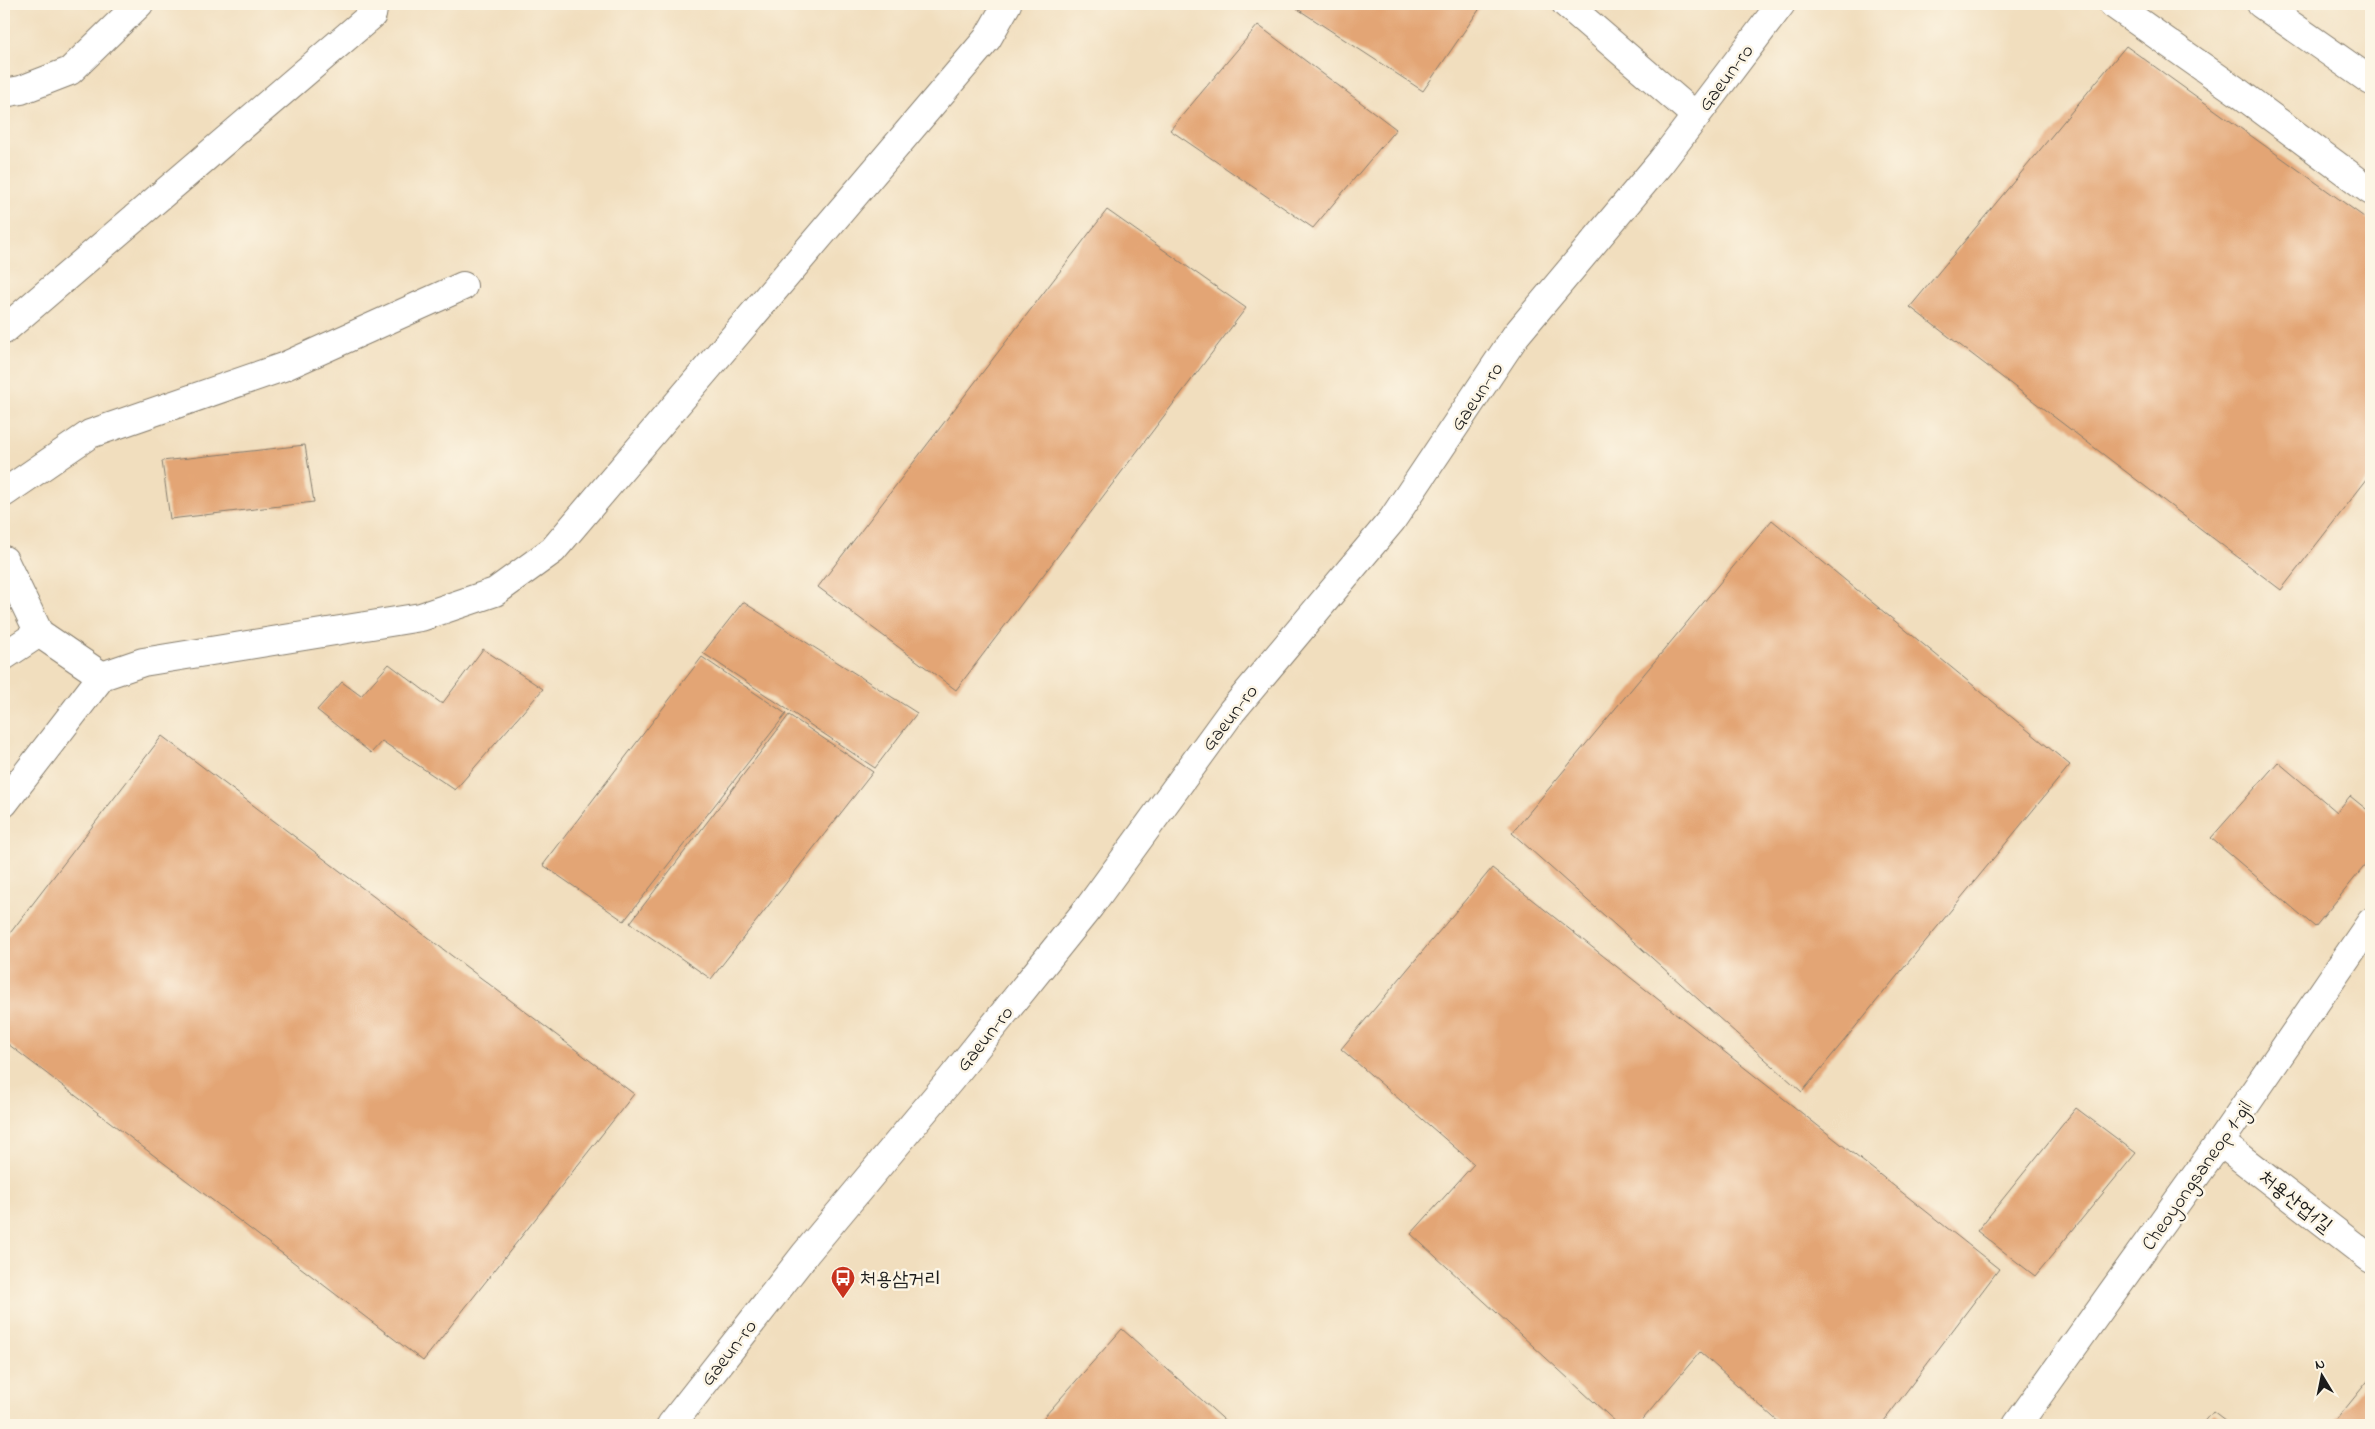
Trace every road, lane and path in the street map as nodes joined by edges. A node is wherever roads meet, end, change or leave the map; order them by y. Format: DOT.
graph roads {
  1 [pos="139,4"];
  2 [pos="374,4"];
  3 [pos="1007,4"];
  4 [pos="1566,4"];
  5 [pos="1781,4"];
  6 [pos="2112,4"];
  7 [pos="2261,4"];
  8 [pos="2371,81"];
  9 [pos="4,93"];
  10 [pos="1696,116"];
  11 [pos="2371,191"];
  12 [pos="463,286"];
  13 [pos="4,330"];
  14 [pos="4,493"];
  15 [pos="4,560"];
  16 [pos="39,633"];
  17 [pos="4,656"];
  18 [pos="102,676"];
  19 [pos="4,803"];
  20 [pos="2371,922"];
  21 [pos="2220,1142"];
  22 [pos="2371,1260"];
  23 [pos="671,1425"];
  24 [pos="2017,1425"];
  1 -- 9 [label="main road"];
  2 -- 13 [label="main road"];
  3 -- 18 [label="main road"];
  4 -- 10 [label="main road"];
  5 -- 10 [label="main road, Gaeun-ro"];
  6 -- 11 [label="main road"];
  7 -- 8 [label="main road"];
  10 -- 23 [label="main road, Gaeun-ro"];
  12 -- 14 [label="main road"];
  15 -- 16 [label="main road"];
  16 -- 17 [label="main road"];
  16 -- 18 [label="main road"];
  18 -- 19 [label="main road"];
  20 -- 21 [label="main road, Cheoyongsaneop 1-gil"];
  21 -- 22 [label="main road, 처용산업1길"];
  21 -- 24 [label="main road, Cheoyongsaneop 1-gil"];
}
